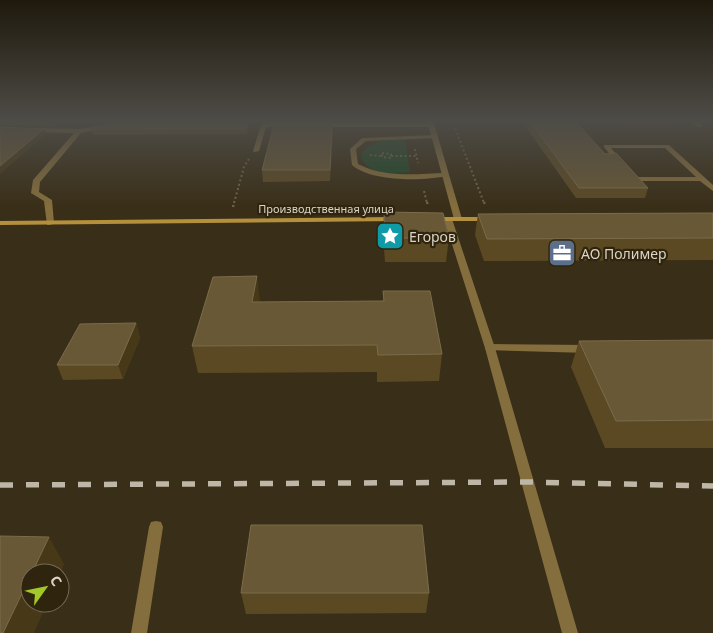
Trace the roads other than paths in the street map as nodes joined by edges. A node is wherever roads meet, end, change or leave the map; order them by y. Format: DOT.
graph roads {
  1 [pos="64,150"];
  2 [pos="353,150"];
  3 [pos="438,150"];
  4 [pos="609,150"];
  5 [pos="671,150"];
  6 [pos="445,175"];
  7 [pos="702,179"];
  8 [pos="713,189"];
  9 [pos="402,219"];
  10 [pos="422,219"];
  11 [pos="448,219"];
  12 [pos="458,219"];
  13 [pos="500,219"];
  14 [pos="0,223"];
  15 [pos="50,223"];
  16 [pos="490,348"];
  17 [pos="597,349"];
  18 [pos="156,527"];
  19 [pos="139,633"];
  20 [pos="570,633"];
  1 -- 15 [label="street"];
  2 -- 6 [label="street"];
  3 -- 6 [label="street"];
  4 -- 7 [label="street"];
  5 -- 7 [label="street"];
  6 -- 12 [label="street"];
  7 -- 8 [label="street"];
  9 -- 15 [label="street, Производственная улица"];
  10 -- 11 [label="street"];
  11 -- 12 [label="street"];
  11 -- 16 [label="street"];
  12 -- 13 [label="street"];
  14 -- 15 [label="street, Производственная улица"];
  16 -- 17 [label="street"];
  16 -- 20 [label="street"];
  18 -- 19 [label="street"];
}
